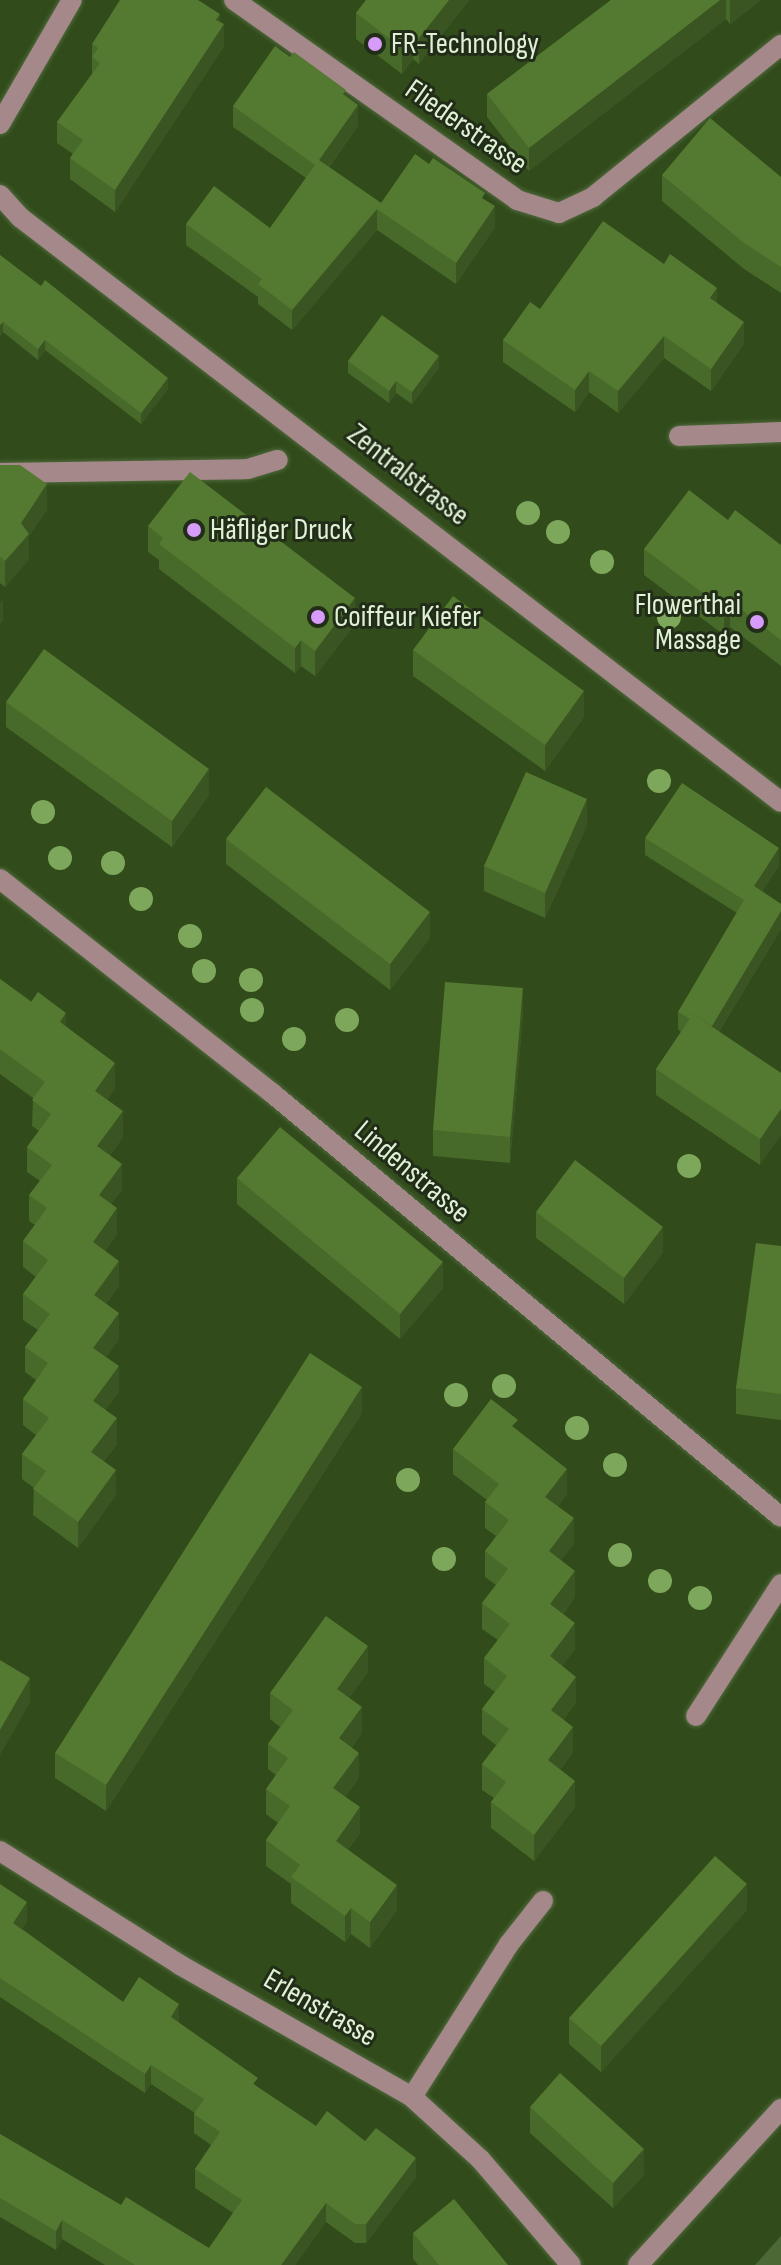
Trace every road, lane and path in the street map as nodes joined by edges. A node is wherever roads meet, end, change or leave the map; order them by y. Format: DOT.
graph roads {
  1 [pos="72,0"];
  2 [pos="234,0"];
  3 [pos="781,45"];
  4 [pos="0,124"];
  5 [pos="0,195"];
  6 [pos="781,432"];
  7 [pos="679,436"];
  8 [pos="278,460"];
  9 [pos="0,473"];
  10 [pos="781,802"];
  11 [pos="0,879"];
  12 [pos="781,1517"];
  13 [pos="781,1584"];
  14 [pos="696,1716"];
  15 [pos="0,1851"];
  16 [pos="543,1901"];
  17 [pos="412,2097"];
  18 [pos="781,2109"];
  19 [pos="571,2265"];
  20 [pos="638,2265"];
  1 -- 4 [label="street"];
  2 -- 3 [label="street, Fliederstrasse"];
  5 -- 10 [label="street, Zentralstrasse"];
  6 -- 7 [label="street"];
  8 -- 9 [label="street"];
  11 -- 12 [label="street, Lindenstrasse"];
  13 -- 14 [label="street"];
  15 -- 17 [label="street, Erlenstrasse"];
  16 -- 17 [label="street"];
  17 -- 19 [label="street, Erlenstrasse"];
  18 -- 20 [label="street"];
}
